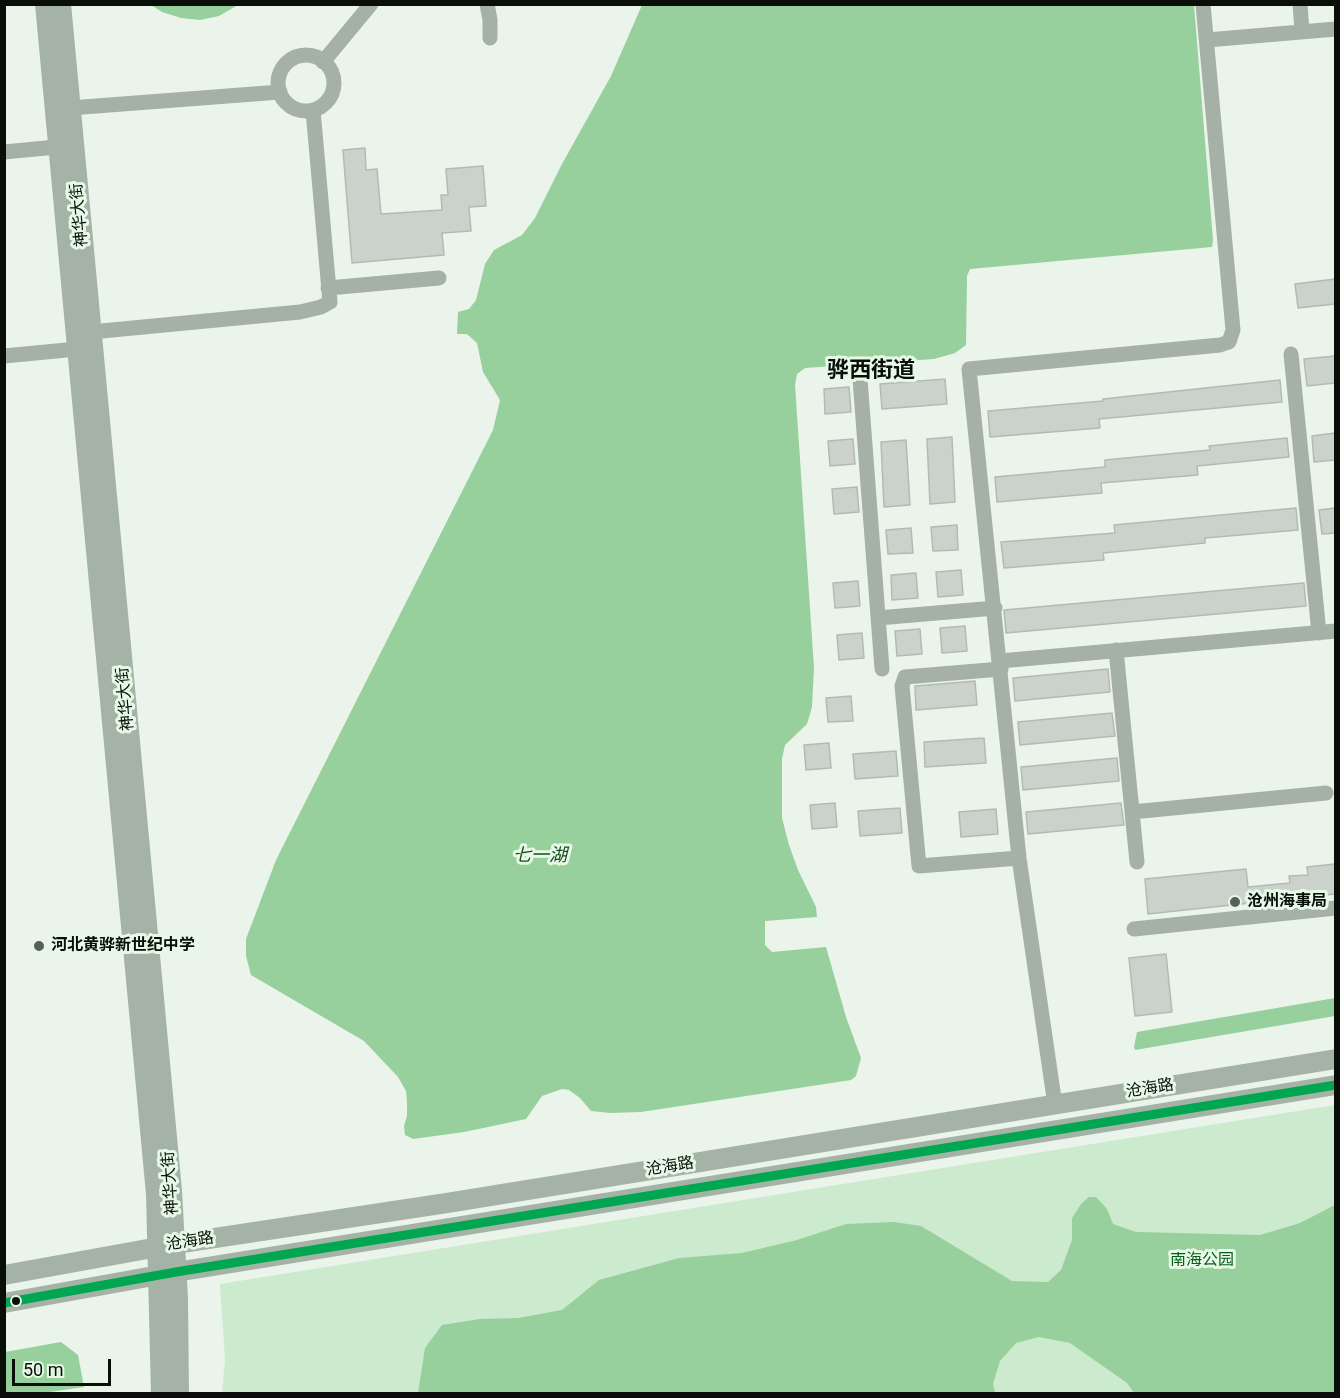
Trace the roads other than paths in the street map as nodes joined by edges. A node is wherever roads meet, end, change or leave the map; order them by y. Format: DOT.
graph roads {
  1 [pos="45,4"];
  2 [pos="61,4"];
  3 [pos="371,4"];
  4 [pos="487,4"];
  5 [pos="1203,4"];
  6 [pos="1300,4"];
  7 [pos="1335,29"];
  8 [pos="1302,32"];
  9 [pos="490,38"];
  10 [pos="1207,40"];
  11 [pos="323,62"];
  12 [pos="280,92"];
  13 [pos="70,108"];
  14 [pos="313,110"];
  15 [pos="66,146"];
  16 [pos="4,152"];
  17 [pos="439,278"];
  18 [pos="328,288"];
  19 [pos="91,332"];
  20 [pos="77,349"];
  21 [pos="1291,354"];
  22 [pos="4,356"];
  23 [pos="860,379"];
  24 [pos="994,608"];
  25 [pos="878,618"];
  26 [pos="1335,631"];
  27 [pos="1319,633"];
  28 [pos="1116,650"];
  29 [pos="1000,665"];
  30 [pos="882,669"];
  31 [pos="1326,794"];
  32 [pos="1132,812"];
  33 [pos="1019,858"];
  34 [pos="1137,862"];
  35 [pos="1335,909"];
  36 [pos="1134,929"];
  37 [pos="1335,1059"];
  38 [pos="1335,1085"];
  39 [pos="1055,1105"];
  40 [pos="166,1246"];
  41 [pos="167,1274"];
  42 [pos="4,1275"];
  43 [pos="4,1304"];
  44 [pos="161,1394"];
  45 [pos="179,1394"];
  1 -- 15 [label="main road, 神华大街"];
  2 -- 13 [label="main road, 神华大街"];
  3 -- 11 [label="street"];
  4 -- 9 [label="street"];
  5 -- 10 [label="street"];
  6 -- 8 [label="street"];
  7 -- 8 [label="street"];
  8 -- 10 [label="street"];
  10 -- 24 [label="street"];
  11 -- 12 [label="street"];
  11 -- 14 [label="street"];
  12 -- 13 [label="street"];
  12 -- 14 [label="street"];
  13 -- 15 [label="main road, 神华大街"];
  14 -- 18 [label="street"];
  15 -- 16 [label="street"];
  15 -- 19 [label="main road, 神华大街"];
  15 -- 20 [label="main road, 神华大街"];
  17 -- 18 [label="street"];
  18 -- 19 [label="street"];
  19 -- 40 [label="main road, 神华大街"];
  20 -- 22 [label="street"];
  20 -- 40 [label="main road, 神华大街"];
  21 -- 27 [label="street"];
  23 -- 25 [label="street"];
  24 -- 25 [label="street"];
  24 -- 29 [label="street"];
  25 -- 30 [label="street"];
  26 -- 27 [label="street"];
  27 -- 28 [label="street"];
  28 -- 29 [label="street"];
  28 -- 32 [label="street"];
  29 -- 33 [label="street"];
  29 -- 33 [label="street"];
  31 -- 32 [label="street"];
  32 -- 34 [label="street"];
  33 -- 39 [label="street"];
  35 -- 36 [label="street"];
  37 -- 39 [label="main road, 沧海路"];
  38 -- 41 [label="main road, 沧海路"];
  39 -- 40 [label="main road, 沧海路"];
  40 -- 41 [label="main road, 神华大街"];
  40 -- 42 [label="main road, 沧海路"];
  41 -- 43 [label="main road, 沧海路"];
  41 -- 44 [label="main road, 神华大街"];
  41 -- 45 [label="main road, 神华大街"];
}
